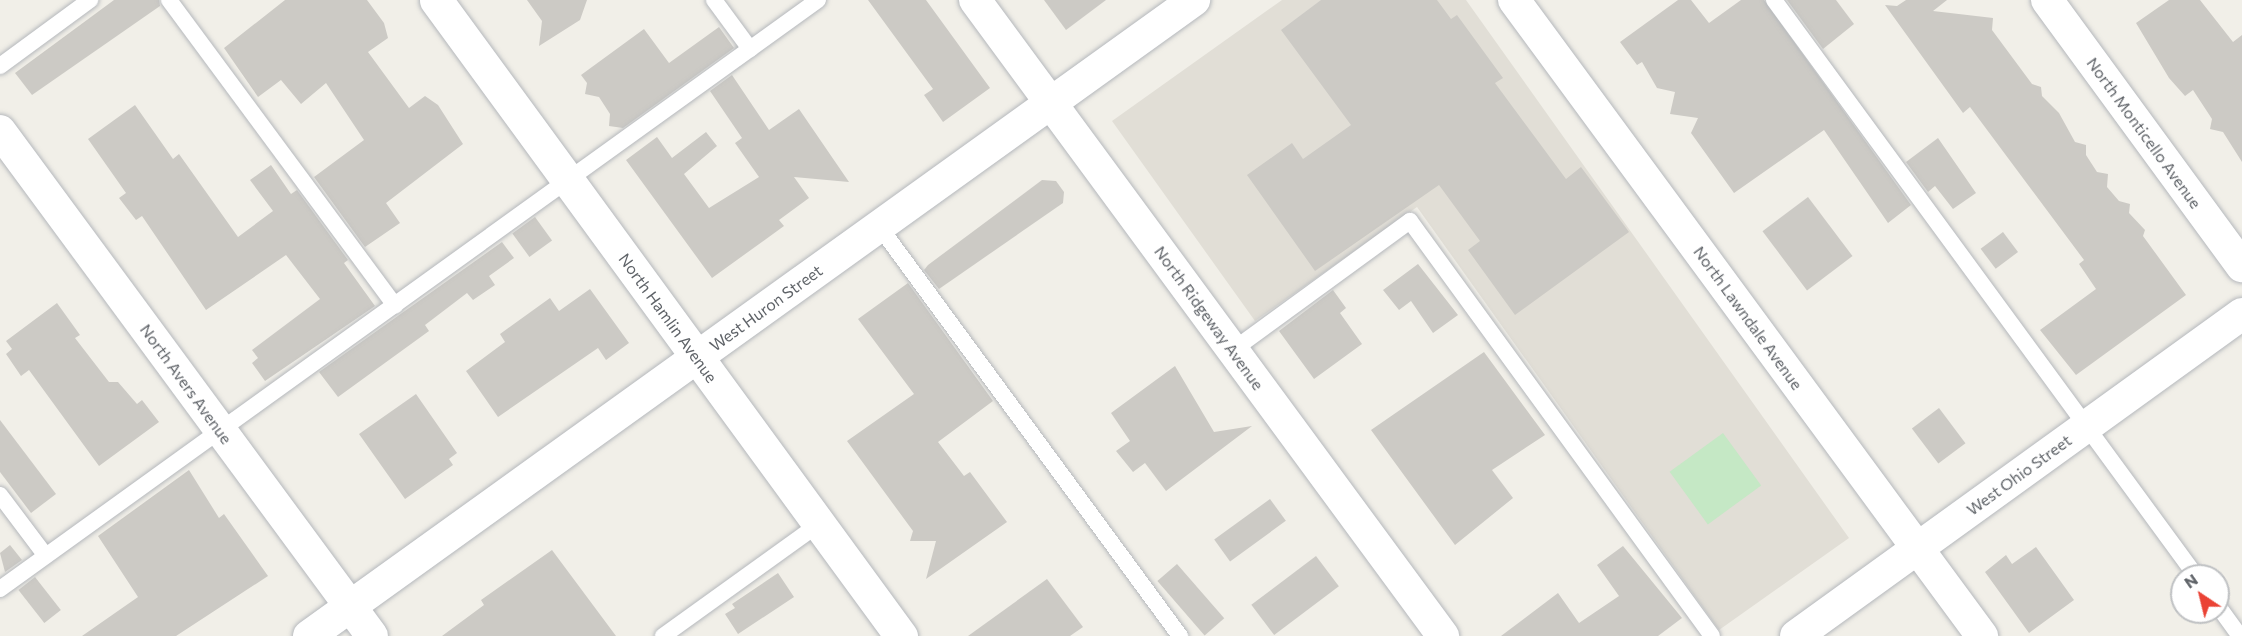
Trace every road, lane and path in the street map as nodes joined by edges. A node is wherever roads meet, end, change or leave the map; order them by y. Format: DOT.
graph roads {
  1 [pos="90,0"];
  2 [pos="169,0"];
  3 [pos="436,0"];
  4 [pos="714,0"];
  5 [pos="818,0"];
  6 [pos="975,0"];
  7 [pos="1194,0"];
  8 [pos="1514,0"];
  9 [pos="1774,0"];
  10 [pos="2047,0"];
  11 [pos="750,49"];
  12 [pos="0,66"];
  13 [pos="1051,103"];
  14 [pos="0,131"];
  15 [pos="568,180"];
  16 [pos="879,226"];
  17 [pos="2242,266"];
  18 [pos="395,305"];
  19 [pos="2242,314"];
  20 [pos="1233,350"];
  21 [pos="697,357"];
  22 [pos="2085,427"];
  23 [pos="220,430"];
  24 [pos="0,495"];
  25 [pos="819,524"];
  26 [pos="1917,548"];
  27 [pos="46,556"];
  28 [pos="2187,564"];
  29 [pos="0,589"];
  30 [pos="350,607"];
  31 [pos="2230,622"];
  32 [pos="309,636"];
  33 [pos="372,636"];
  34 [pos="663,636"];
  35 [pos="901,636"];
  36 [pos="1180,636"];
  37 [pos="1443,636"];
  38 [pos="1712,636"];
  39 [pos="1796,636"];
  40 [pos="1982,636"];
  41 [pos="2240,636"];
  1 -- 12 [label="lane"];
  2 -- 18 [label="lane"];
  3 -- 15 [label="street, North Hamlin Avenue"];
  4 -- 11 [label="lane"];
  5 -- 11 [label="lane"];
  6 -- 13 [label="street, North Ridgeway Avenue"];
  7 -- 13 [label="street, West Huron Street"];
  8 -- 26 [label="street, North Lawndale Avenue"];
  9 -- 22 [label="lane"];
  10 -- 17 [label="street, North Monticello Avenue"];
  11 -- 15 [label="lane"];
  13 -- 16 [label="street, West Huron Street"];
  13 -- 20 [label="street, North Ridgeway Avenue"];
  14 -- 23 [label="street, North Avers Avenue"];
  15 -- 18 [label="lane"];
  15 -- 21 [label="street, North Hamlin Avenue"];
  16 -- 21 [label="street, West Huron Street"];
  16 -- 36 [label="lane"];
  18 -- 23 [label="lane"];
  19 -- 22 [label="street, West Ohio Street"];
  20 -- 37 [label="street, North Ridgeway Avenue"];
  20 -- 38 [label="lane"];
  21 -- 25 [label="street, North Hamlin Avenue"];
  21 -- 30 [label="street, West Huron Street"];
  22 -- 26 [label="street, West Ohio Street"];
  22 -- 28 [label="lane"];
  23 -- 27 [label="lane"];
  23 -- 30 [label="street, North Avers Avenue"];
  24 -- 27 [label="lane"];
  25 -- 34 [label="lane"];
  25 -- 35 [label="street, North Hamlin Avenue"];
  26 -- 39 [label="street, West Ohio Street"];
  26 -- 40 [label="street, North Lawndale Avenue"];
  27 -- 29 [label="lane"];
  30 -- 32 [label="street, West Huron Street"];
  30 -- 33 [label="street, North Avers Avenue"];
  31 -- 41 [label="lane"];
}
